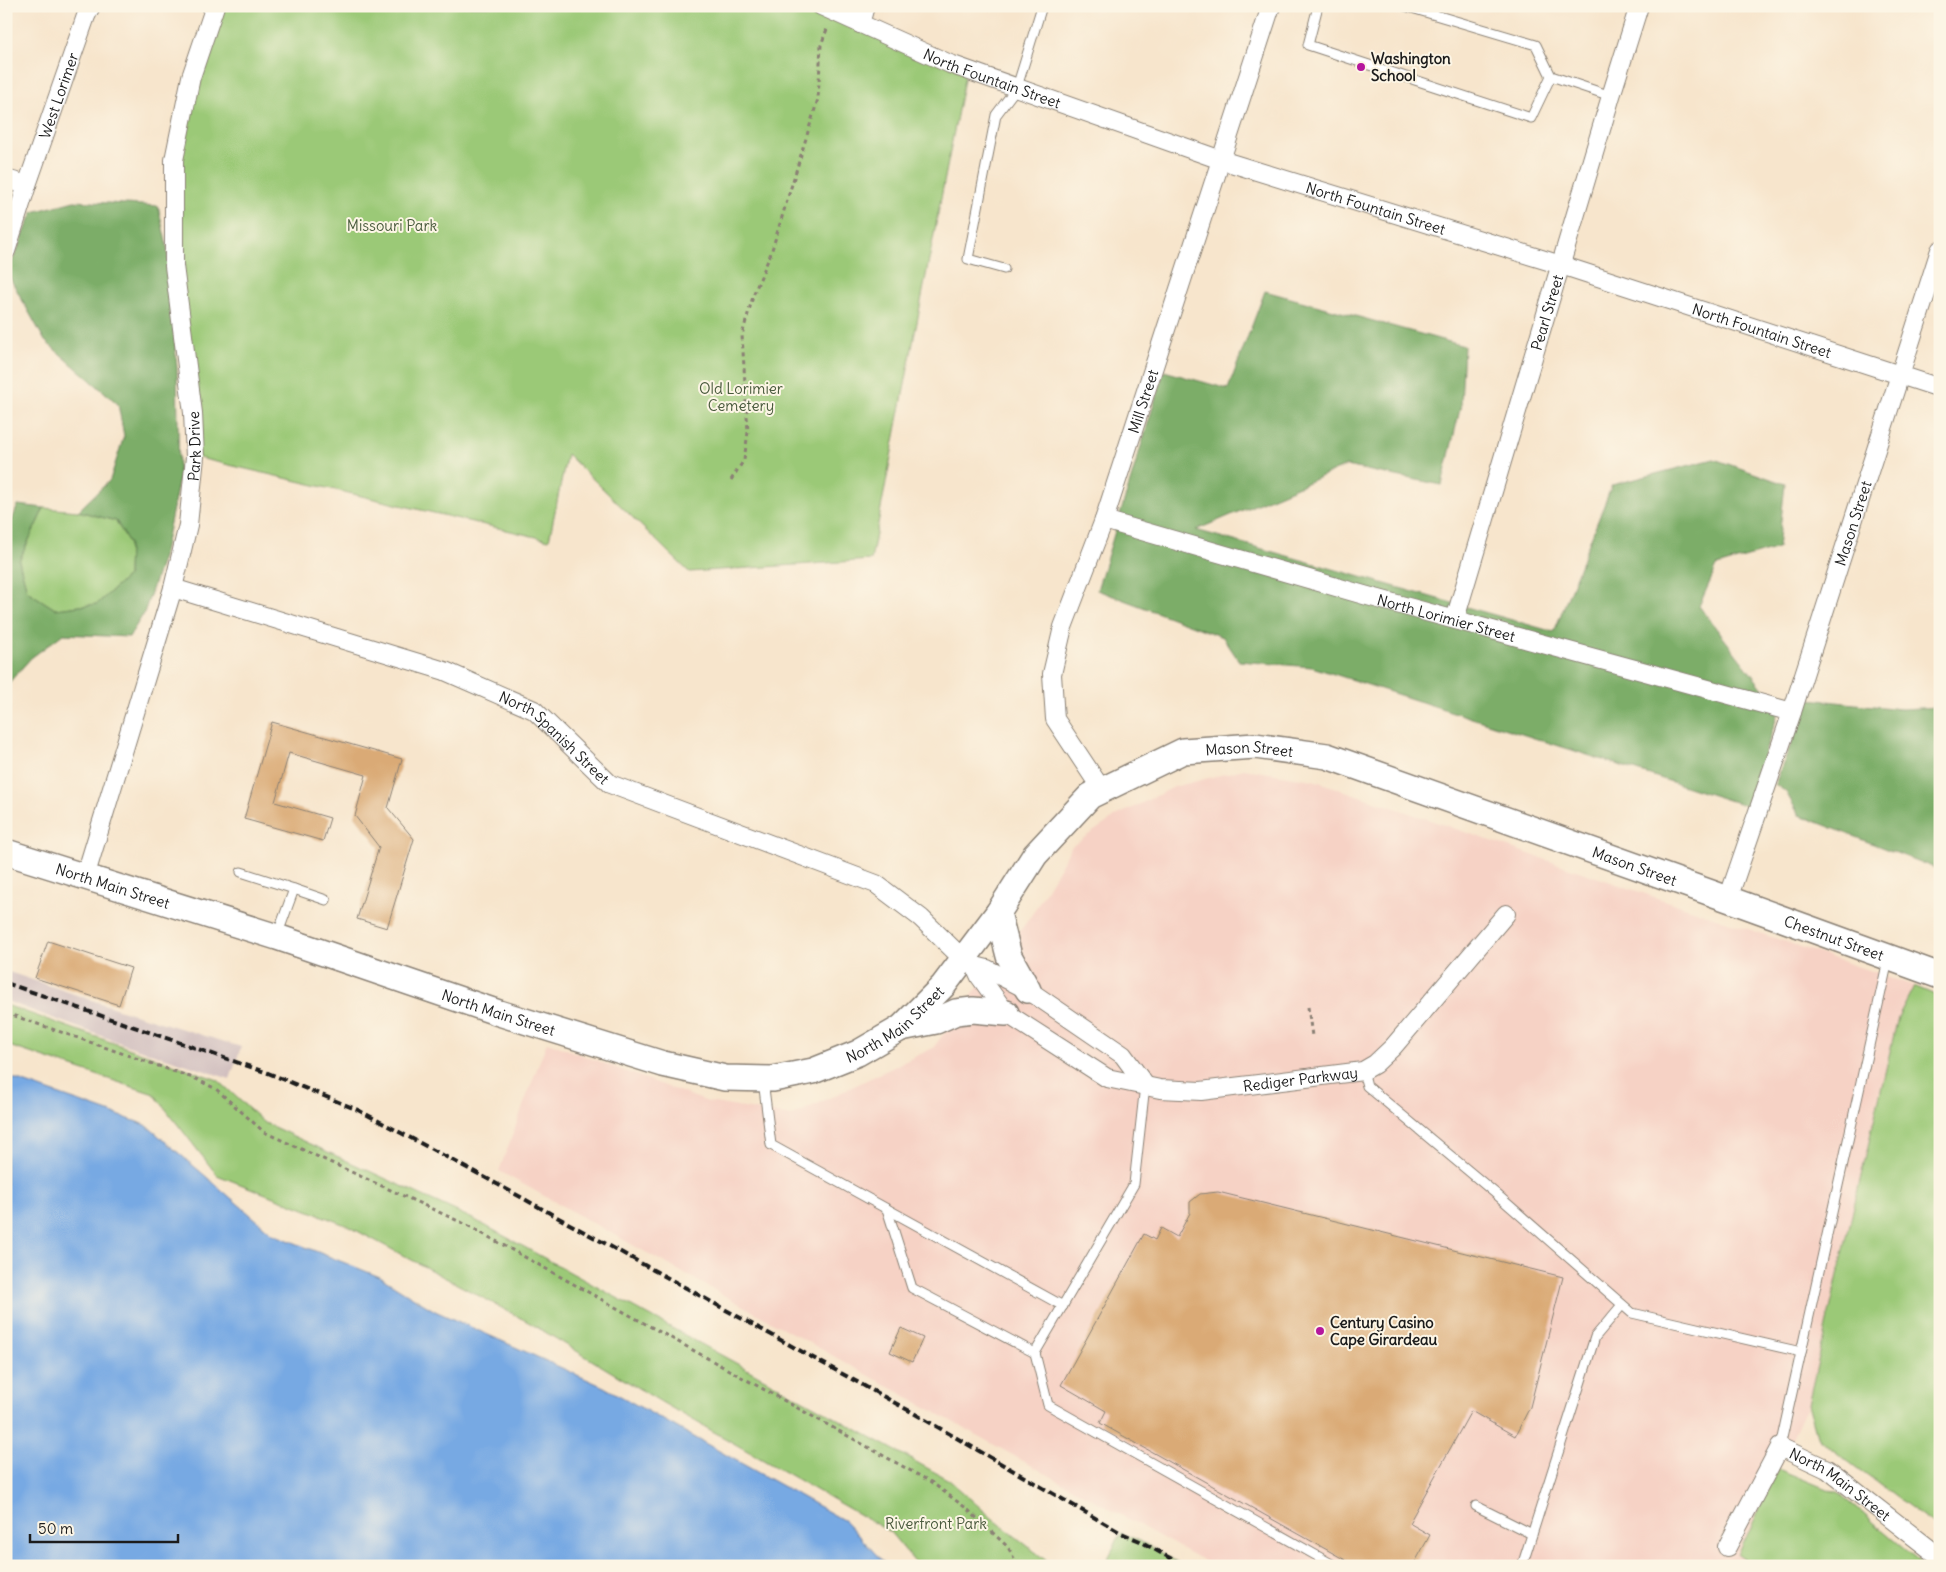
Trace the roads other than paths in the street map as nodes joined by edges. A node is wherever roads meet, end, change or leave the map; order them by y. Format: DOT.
graph roads {
  1 [pos="91,6"];
  2 [pos="215,6"];
  3 [pos="865,6"];
  4 [pos="1042,6"];
  5 [pos="1272,6"];
  6 [pos="1318,6"];
  7 [pos="1405,6"];
  8 [pos="1639,6"];
  9 [pos="828,9"];
  10 [pos="860,24"];
  11 [pos="1551,76"];
  12 [pos="1017,87"];
  13 [pos="1611,96"];
  14 [pos="1221,160"];
  15 [pos="6,179"];
  16 [pos="27,185"];
  17 [pos="1940,250"];
  18 [pos="6,251"];
  19 [pos="1561,265"];
  20 [pos="1004,269"];
  21 [pos="1899,376"];
  22 [pos="1940,388"];
  23 [pos="1104,520"];
  24 [pos="173,588"];
  25 [pos="1455,619"];
  26 [pos="1792,712"];
  27 [pos="1102,790"];
  28 [pos="6,852"];
  29 [pos="241,872"];
  30 [pos="84,877"];
  31 [pos="294,889"];
  32 [pos="1728,899"];
  33 [pos="326,900"];
  34 [pos="998,913"];
  35 [pos="1506,914"];
  36 [pos="277,937"];
  37 [pos="1888,957"];
  38 [pos="969,962"];
  39 [pos="1940,976"];
  40 [pos="1028,990"];
  41 [pos="1006,1012"];
  42 [pos="901,1028"];
  43 [pos="1363,1071"];
  44 [pos="763,1079"];
  45 [pos="1145,1086"];
  46 [pos="887,1209"];
  47 [pos="1622,1305"];
  48 [pos="1063,1306"];
  49 [pos="1801,1352"];
  50 [pos="1035,1353"];
  51 [pos="1780,1448"];
  52 [pos="1476,1506"];
  53 [pos="1532,1534"];
  54 [pos="1727,1547"];
  55 [pos="1940,1557"];
  56 [pos="1335,1566"];
  57 [pos="1522,1566"];
  1 -- 16 [label="street, West Lorimer"];
  2 -- 24 [label="street, Park Drive"];
  3 -- 10 [label="street"];
  4 -- 12 [label="lane"];
  5 -- 14 [label="street, Mill Street"];
  6 -- 11 [label="lane"];
  7 -- 11 [label="lane"];
  8 -- 13 [label="street, Pearl Street"];
  9 -- 10 [label="street, North Fountain Street"];
  10 -- 12 [label="street, North Fountain Street"];
  11 -- 13 [label="lane"];
  12 -- 14 [label="street, North Fountain Street"];
  12 -- 20 [label="lane"];
  13 -- 19 [label="street, Pearl Street"];
  14 -- 19 [label="street, North Fountain Street"];
  14 -- 23 [label="street, Mill Street"];
  15 -- 16 [label="street"];
  16 -- 18 [label="street, West Lorimer"];
  17 -- 21 [label="street, Mason Street"];
  19 -- 21 [label="street, North Fountain Street"];
  19 -- 25 [label="street, Pearl Street"];
  21 -- 22 [label="street, North Fountain Street"];
  21 -- 26 [label="street, Mason Street"];
  23 -- 25 [label="street, North Lorimier Street"];
  23 -- 27 [label="street, Mill Street"];
  24 -- 30 [label="street, Park Drive"];
  24 -- 38 [label="street, North Spanish Street"];
  25 -- 26 [label="street, North Lorimier Street"];
  26 -- 32 [label="street, Mason Street"];
  27 -- 32 [label="main road, Mason Street"];
  27 -- 34 [label="main road, Mason Street"];
  28 -- 30 [label="main road, North Main Street"];
  29 -- 31 [label="lane"];
  30 -- 36 [label="main road, North Main Street"];
  31 -- 33 [label="lane"];
  31 -- 36 [label="lane"];
  32 -- 37 [label="main road, Chestnut Street"];
  34 -- 38 [label="main road, Mason Street"];
  34 -- 40 [label="main road"];
  35 -- 43 [label="street, Rediger Parkway"];
  36 -- 44 [label="main road, North Main Street"];
  37 -- 39 [label="main road, Chestnut Street"];
  37 -- 49 [label="lane"];
  38 -- 40 [label="street"];
  38 -- 41 [label="street, Rediger Parkway"];
  38 -- 42 [label="main road, North Main Street"];
  40 -- 45 [label="street"];
  41 -- 42 [label="main road"];
  41 -- 45 [label="street, Rediger Parkway"];
  42 -- 44 [label="main road, North Main Street"];
  43 -- 45 [label="street, Rediger Parkway"];
  43 -- 47 [label="lane"];
  44 -- 46 [label="lane"];
  45 -- 48 [label="lane"];
  46 -- 48 [label="lane"];
  46 -- 50 [label="lane"];
  47 -- 49 [label="lane"];
  47 -- 53 [label="lane"];
  48 -- 50 [label="lane"];
  49 -- 51 [label="lane"];
  50 -- 56 [label="lane"];
  51 -- 54 [label="street, North Main Street"];
  51 -- 55 [label="street, North Main Street"];
  52 -- 53 [label="lane"];
  53 -- 57 [label="lane"];
}
